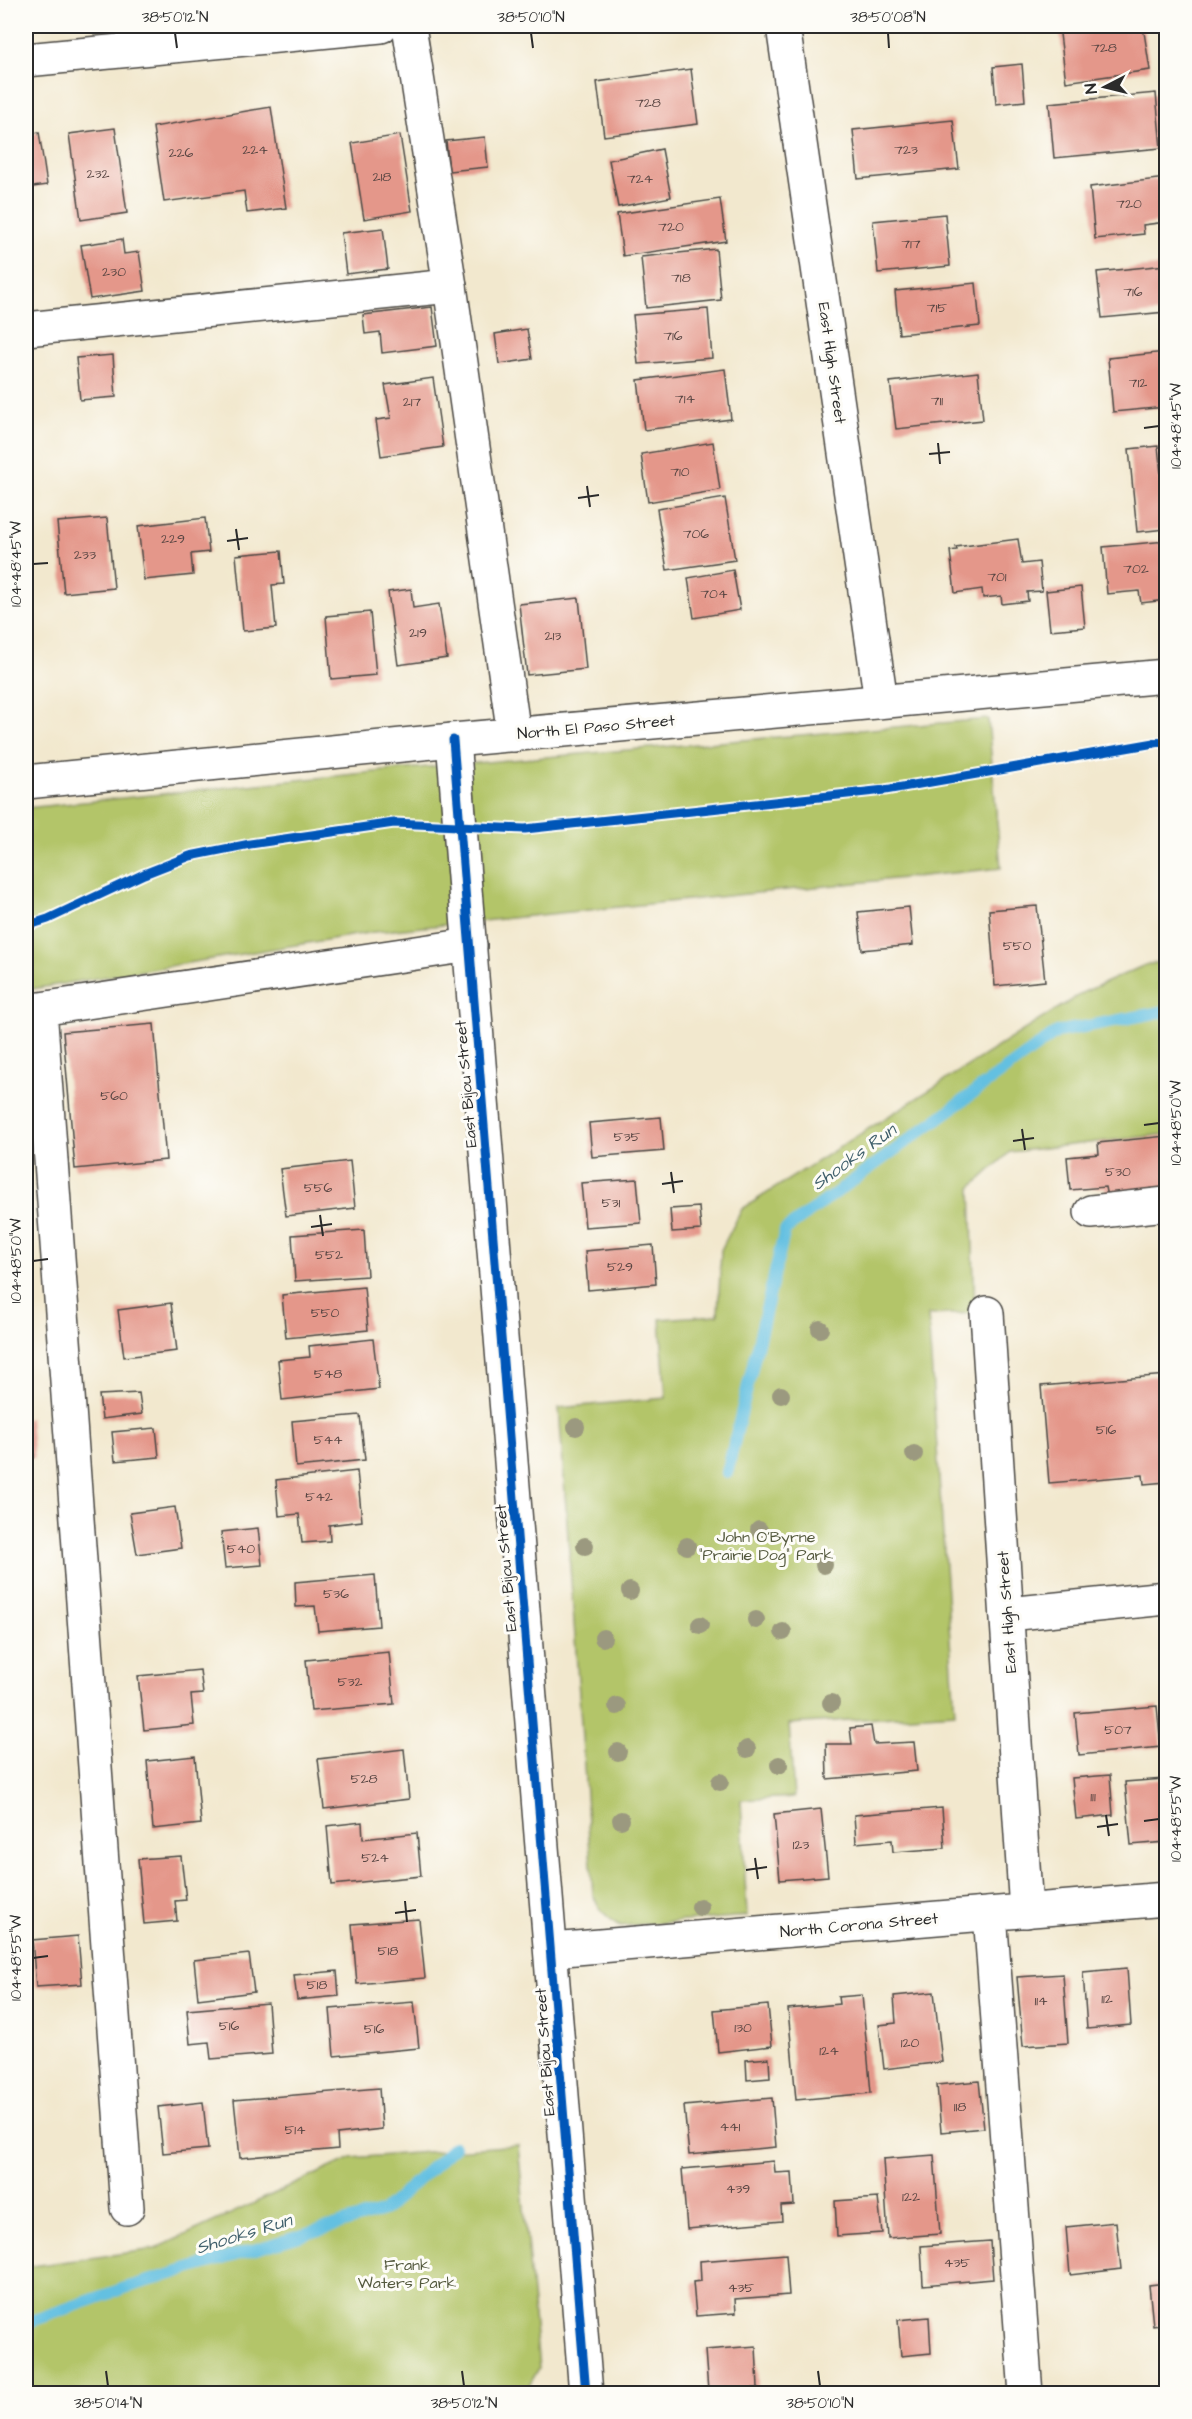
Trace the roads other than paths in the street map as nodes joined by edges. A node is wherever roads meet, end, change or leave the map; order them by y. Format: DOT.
graph roads {
  1 [pos="381,26"];
  2 [pos="410,26"];
  3 [pos="783,26"];
  4 [pos="26,60"];
  5 [pos="450,286"];
  6 [pos="26,329"];
  7 [pos="1167,676"];
  8 [pos="881,700"];
  9 [pos="514,735"];
  10 [pos="453,740"];
  11 [pos="26,782"];
  12 [pos="470,945"];
  13 [pos="1167,1204"];
  14 [pos="1091,1212"];
  15 [pos="987,1313"];
  16 [pos="1167,1598"];
  17 [pos="1007,1614"];
  18 [pos="1167,1899"];
  19 [pos="1026,1911"];
  20 [pos="990,1914"];
  21 [pos="552,1950"];
  22 [pos="127,2208"];
  23 [pos="586,2394"];
  24 [pos="1026,2394"];
  1 -- 4 [label="street"];
  2 -- 5 [label="street"];
  3 -- 8 [label="street, East High Street"];
  5 -- 6 [label="street"];
  5 -- 9 [label="street"];
  7 -- 8 [label="street, North El Paso Street"];
  8 -- 9 [label="street, North El Paso Street"];
  9 -- 10 [label="street, North El Paso Street"];
  10 -- 11 [label="street, North El Paso Street"];
  10 -- 12 [label="street, East Bijou Street"];
  12 -- 21 [label="street, East Bijou Street"];
  12 -- 22 [label="street"];
  13 -- 14 [label="street"];
  15 -- 17 [label="street, East High Street"];
  16 -- 17 [label="street"];
  17 -- 19 [label="street, East High Street"];
  18 -- 19 [label="street, North Corona Street"];
  19 -- 20 [label="street, North Corona Street"];
  20 -- 21 [label="street, North Corona Street"];
  20 -- 24 [label="street"];
  21 -- 23 [label="street, East Bijou Street"];
}
